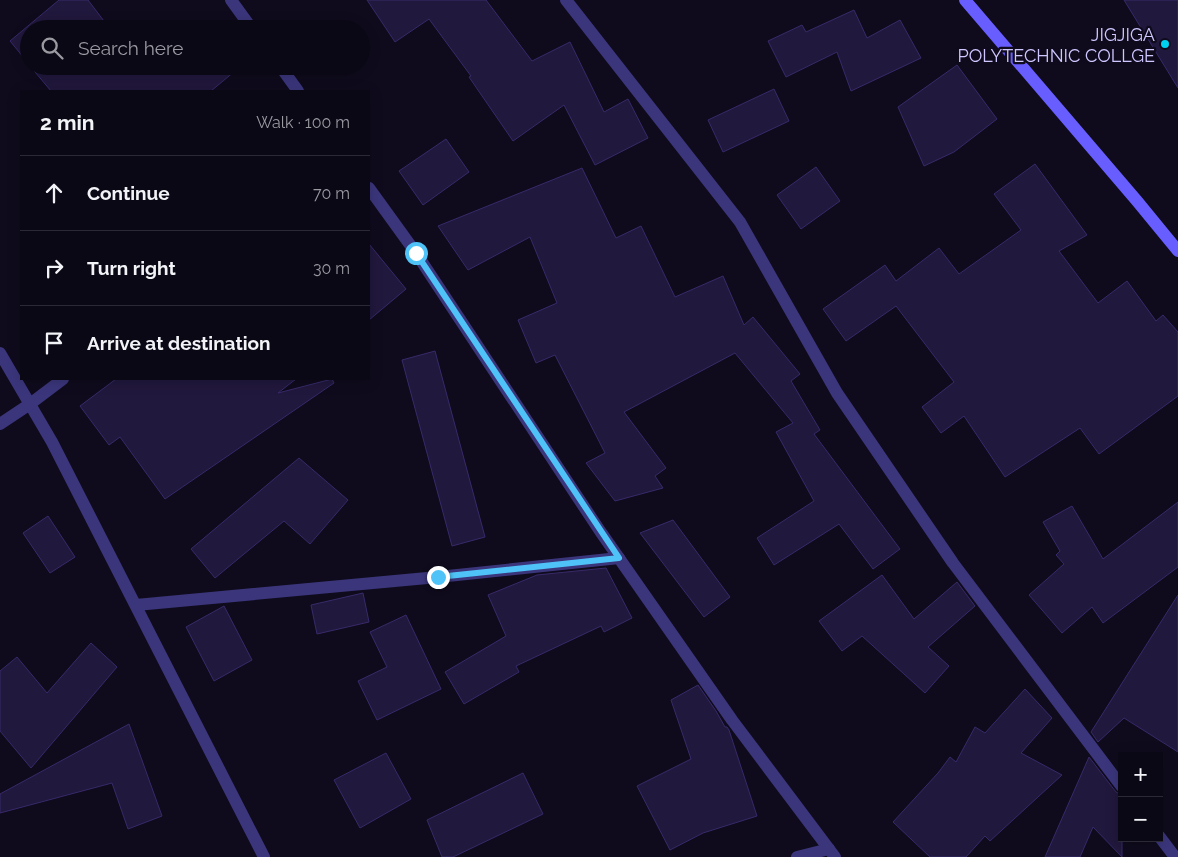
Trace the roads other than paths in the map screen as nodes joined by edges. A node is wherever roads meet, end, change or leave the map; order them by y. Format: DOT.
graph roads {
  1 [pos="231,0"];
  2 [pos="566,0"];
  3 [pos="965,0"];
  4 [pos="245,20"];
  5 [pos="286,75"];
  6 [pos="297,90"];
  7 [pos="370,189"];
  8 [pos="1178,251"];
  9 [pos="0,353"];
  10 [pos="62,380"];
  11 [pos="30,404"];
  12 [pos="0,424"];
  13 [pos="619,558"];
  14 [pos="136,605"];
  15 [pos="1118,782"];
  16 [pos="1163,841"];
  17 [pos="832,853"];
  18 [pos="264,857"];
  19 [pos="797,857"];
  20 [pos="1175,857"];
  1 -- 4 [label="street"];
  2 -- 15 [label="street"];
  3 -- 8 [label="street"];
  5 -- 6 [label="street"];
  7 -- 13 [label="street"];
  9 -- 11 [label="street"];
  10 -- 11 [label="street"];
  11 -- 12 [label="street"];
  11 -- 14 [label="street"];
  13 -- 14 [label="street"];
  13 -- 17 [label="street"];
  14 -- 18 [label="street"];
  16 -- 20 [label="street"];
  17 -- 19 [label="street"];
}
